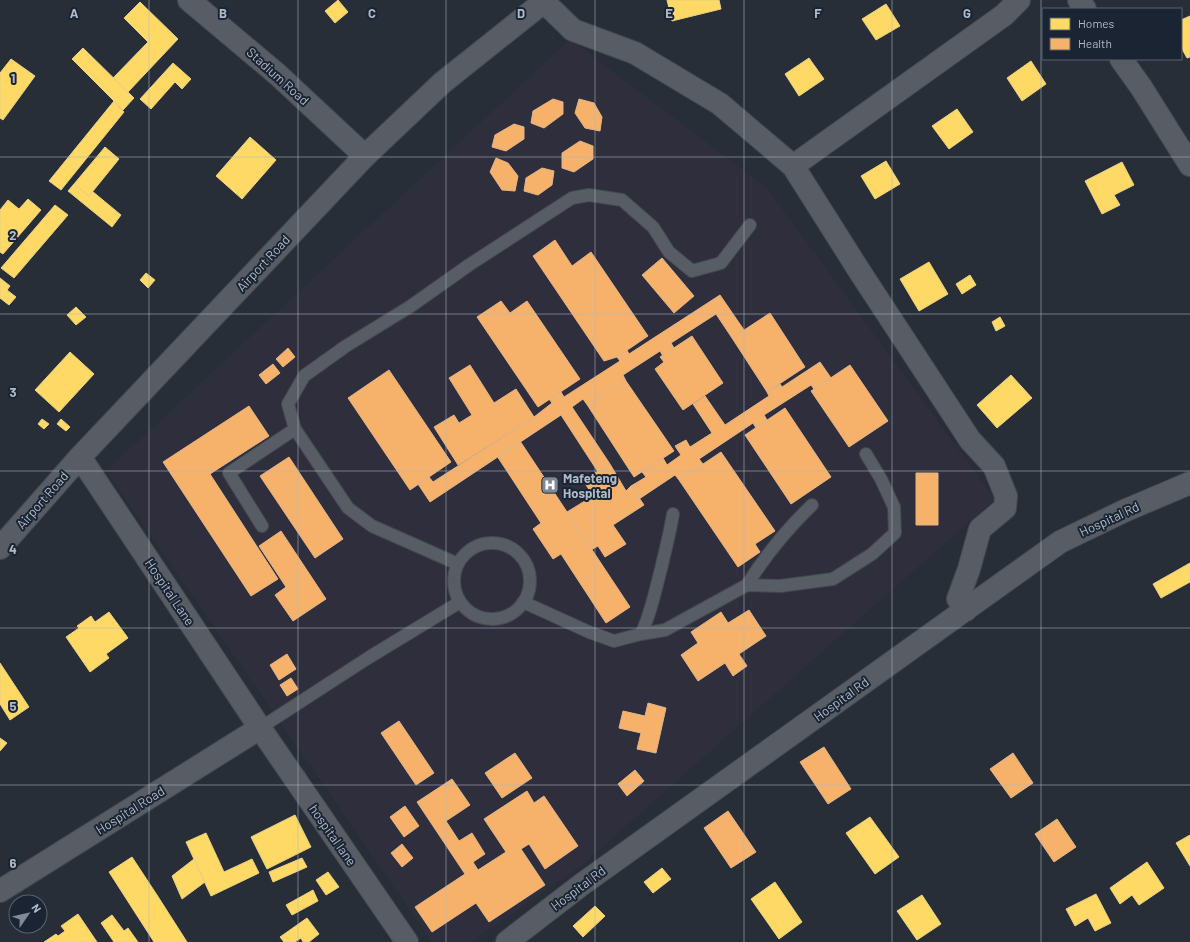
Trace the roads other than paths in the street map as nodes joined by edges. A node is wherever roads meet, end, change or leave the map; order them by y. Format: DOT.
graph roads {
  1 [pos="190,0"];
  2 [pos="1019,0"];
  3 [pos="544,1"];
  4 [pos="1122,60"];
  5 [pos="365,156"];
  6 [pos="1190,165"];
  7 [pos="793,166"];
  8 [pos="750,225"];
  9 [pos="294,429"];
  10 [pos="866,454"];
  11 [pos="80,457"];
  12 [pos="1190,483"];
  13 [pos="812,506"];
  14 [pos="673,514"];
  15 [pos="262,526"];
  16 [pos="0,548"];
  17 [pos="458,564"];
  18 [pos="747,585"];
  19 [pos="460,602"];
  20 [pos="523,602"];
  21 [pos="966,610"];
  22 [pos="640,634"];
  23 [pos="260,728"];
  24 [pos="0,891"];
  25 [pos="407,942"];
  26 [pos="507,942"];
  1 -- 5 [label="street, Stadium Road"];
  2 -- 7 [label="street"];
  3 -- 5 [label="street, Airport Road"];
  3 -- 7 [label="street"];
  4 -- 6 [label="street"];
  5 -- 11 [label="street, Airport Road"];
  7 -- 21 [label="street"];
  8 -- 9 [label="lane"];
  9 -- 15 [label="lane"];
  9 -- 17 [label="lane"];
  10 -- 18 [label="lane"];
  11 -- 16 [label="street, Airport Road"];
  11 -- 23 [label="street, Hospital Lane"];
  12 -- 21 [label="street, Hospital Rd"];
  13 -- 18 [label="lane"];
  14 -- 22 [label="lane"];
  17 -- 19 [label="lane"];
  17 -- 20 [label="lane"];
  18 -- 22 [label="lane"];
  19 -- 20 [label="lane"];
  19 -- 23 [label="lane"];
  20 -- 22 [label="lane"];
  21 -- 26 [label="street, Hospital Rd"];
  23 -- 24 [label="street, Hospital Road"];
  23 -- 25 [label="street, hospital lane"];
}
